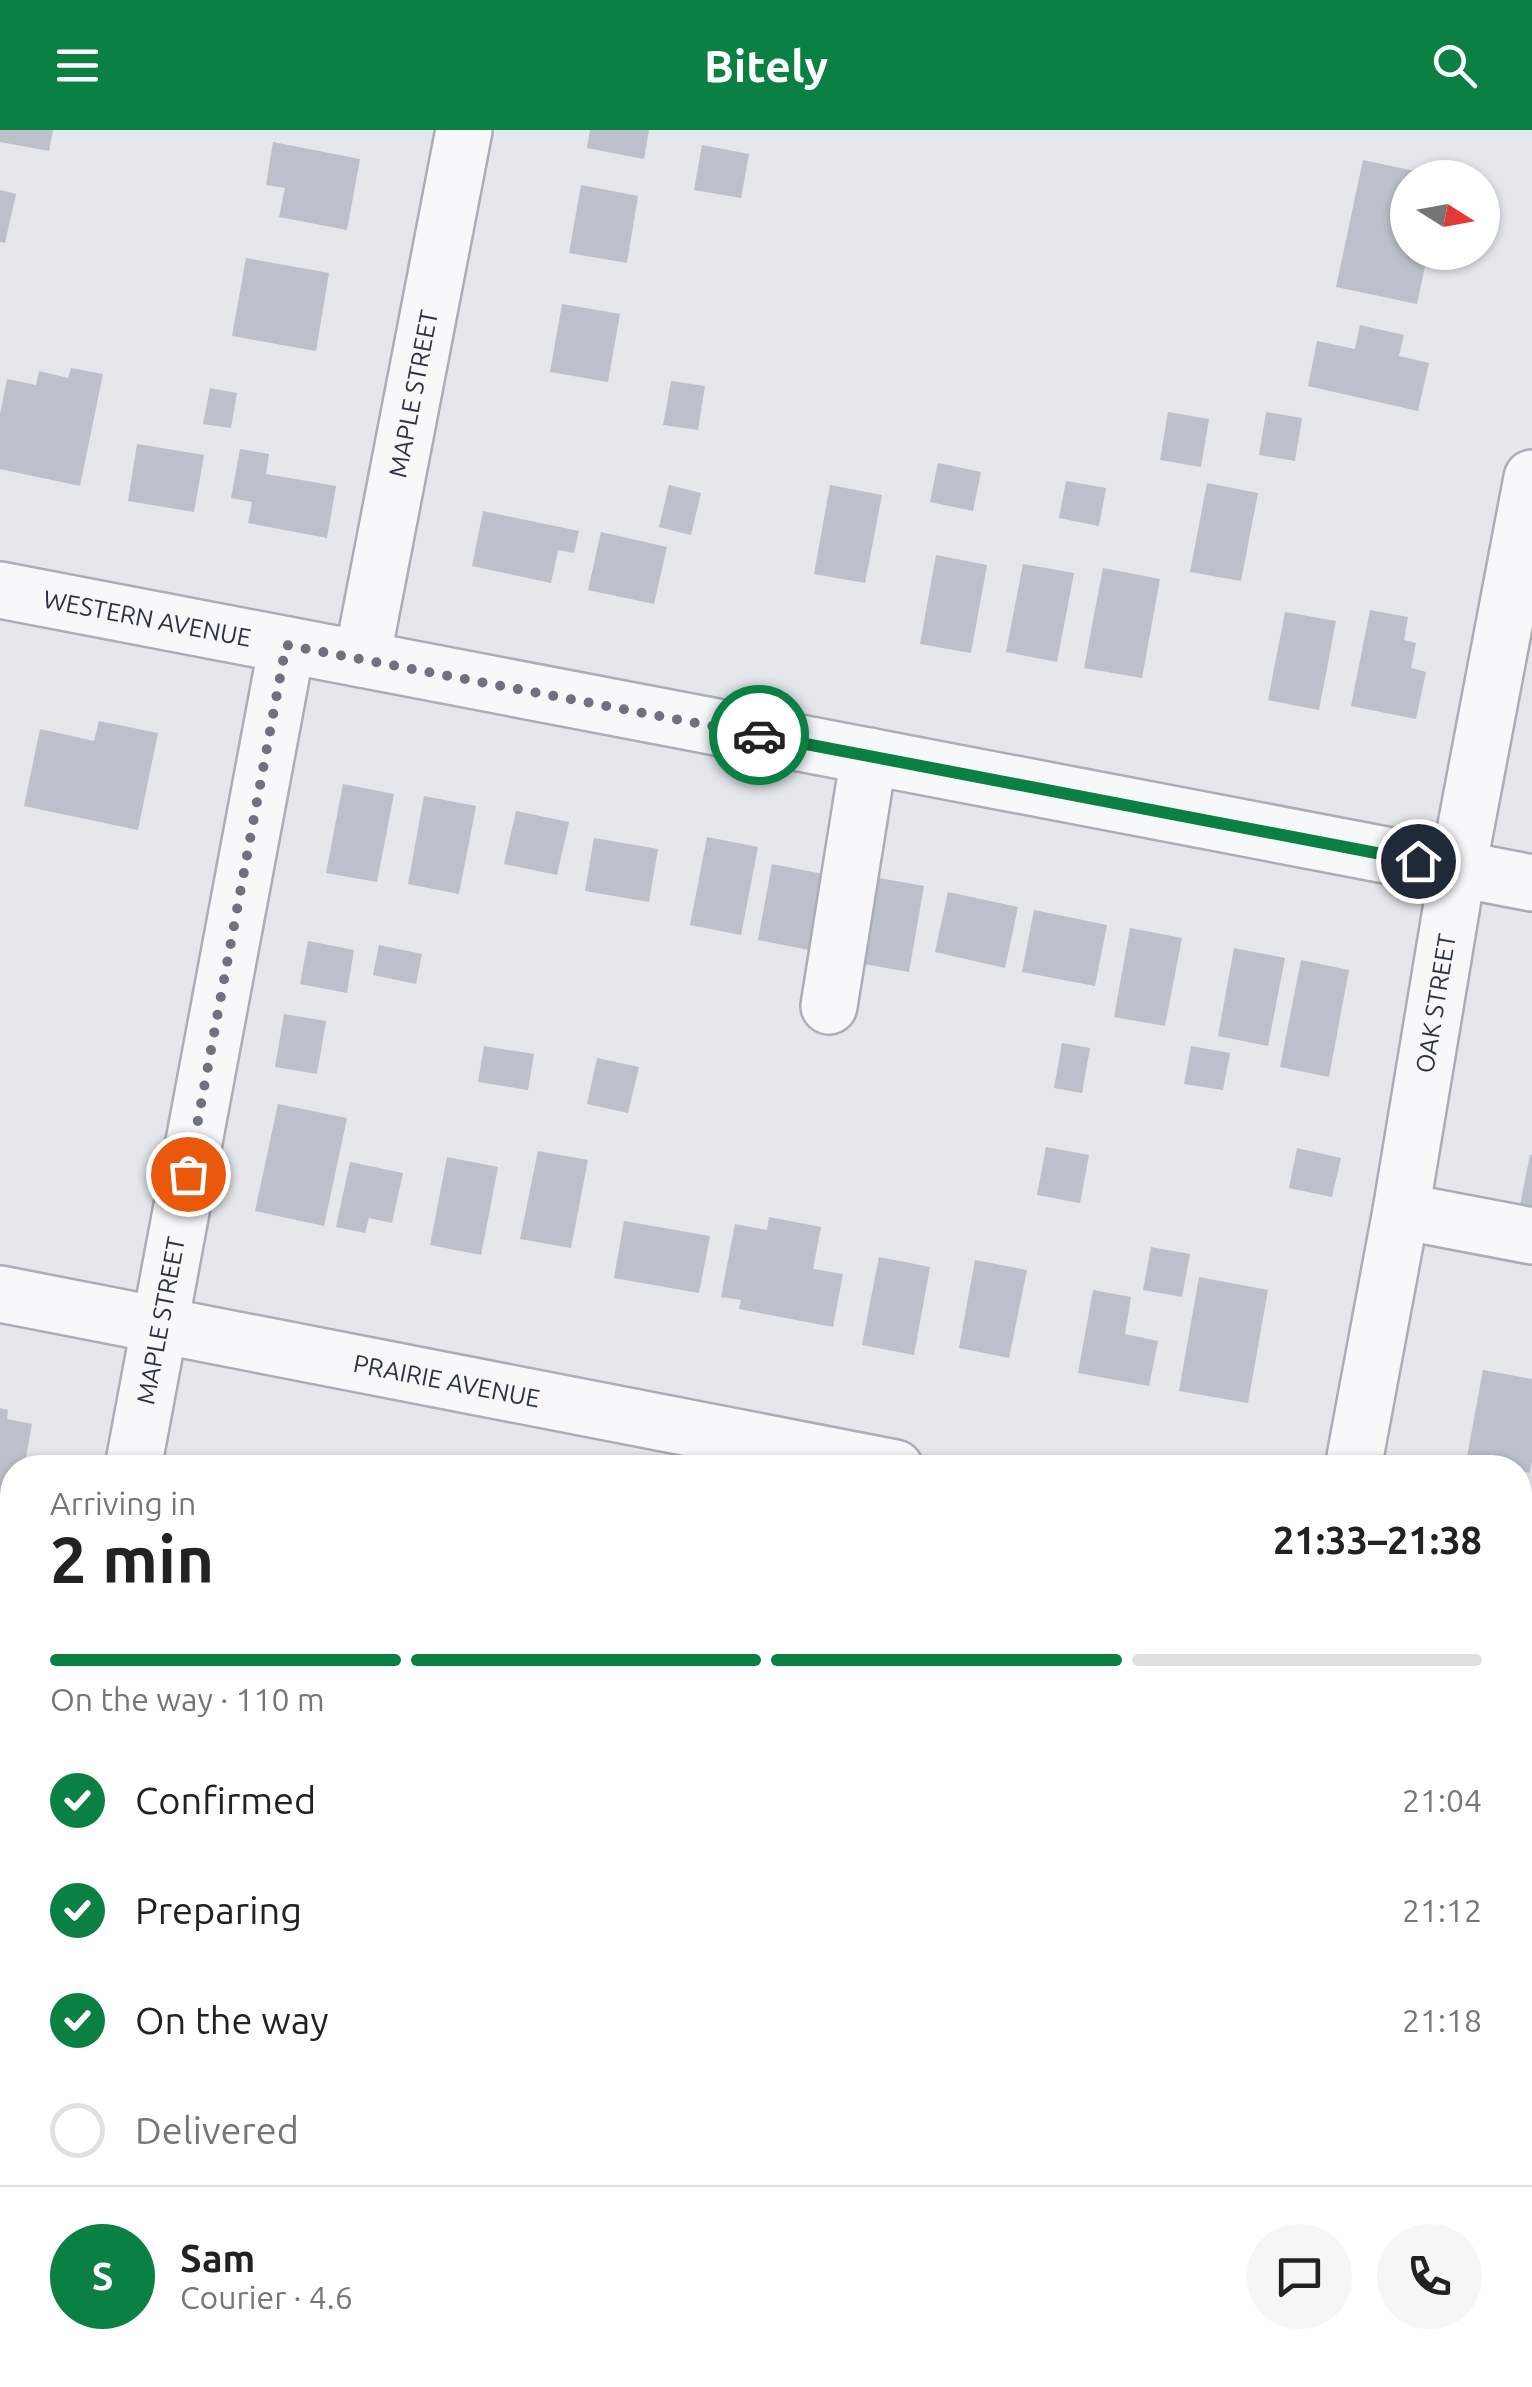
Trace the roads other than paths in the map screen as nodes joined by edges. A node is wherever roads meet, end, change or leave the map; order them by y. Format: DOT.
graph roads {
  1 [pos="464,130"];
  2 [pos="1532,478"];
  3 [pos="0,590"];
  4 [pos="286,645"];
  5 [pos="362,659"];
  6 [pos="869,756"];
  7 [pos="1458,868"];
  8 [pos="1532,882"];
  9 [pos="813,1001"];
  10 [pos="1400,1211"];
  11 [pos="1532,1236"];
  12 [pos="0,1294"];
  13 [pos="160,1325"];
  14 [pos="135,1455"];
  15 [pos="827,1455"];
  16 [pos="1355,1455"];
  1 -- 5 [label="street, MAPLE STREET"];
  2 -- 7 [label="street, OAK STREET"];
  3 -- 4 [label="street, WESTERN AVENUE"];
  4 -- 5 [label="street, WESTERN AVENUE"];
  4 -- 13 [label="street, MAPLE STREET"];
  5 -- 6 [label="street, WESTERN AVENUE"];
  6 -- 7 [label="street, WESTERN AVENUE"];
  6 -- 9 [label="street"];
  7 -- 8 [label="street, WESTERN AVENUE"];
  7 -- 10 [label="street, OAK STREET"];
  10 -- 11 [label="street"];
  10 -- 16 [label="street, OAK STREET"];
  12 -- 13 [label="street, PRAIRIE AVENUE"];
  13 -- 14 [label="street, MAPLE STREET"];
  13 -- 15 [label="street, PRAIRIE AVENUE"];
}
